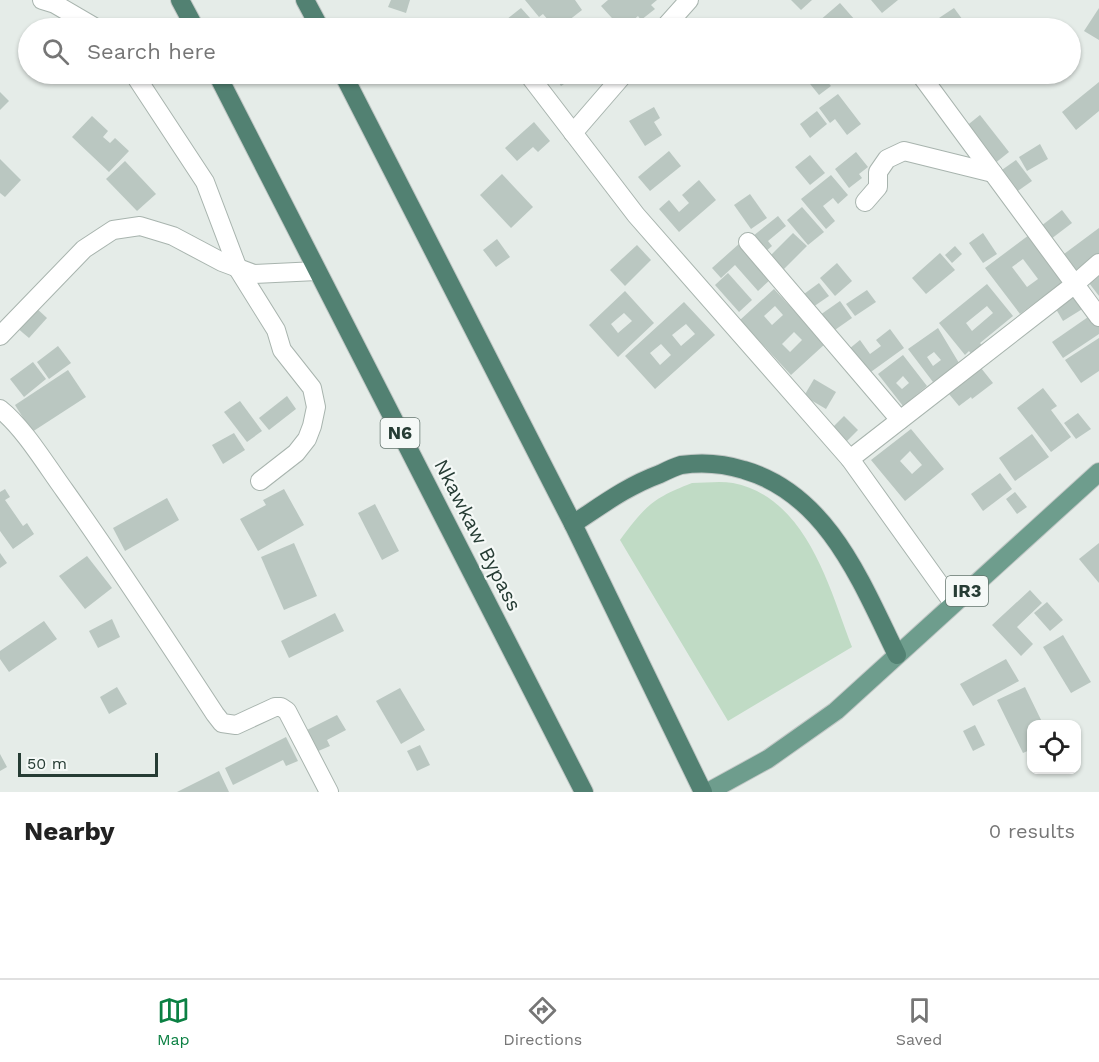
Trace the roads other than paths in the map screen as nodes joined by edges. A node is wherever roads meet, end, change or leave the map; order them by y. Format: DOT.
graph roads {
  1 [pos="42,0"];
  2 [pos="180,0"];
  3 [pos="305,0"];
  4 [pos="688,0"];
  5 [pos="79,18"];
  6 [pos="190,18"];
  7 [pos="315,18"];
  8 [pos="673,18"];
  9 [pos="141,84"];
  10 [pos="222,84"];
  11 [pos="348,84"];
  12 [pos="536,84"];
  13 [pos="615,84"];
  14 [pos="927,84"];
  15 [pos="573,133"];
  16 [pos="993,173"];
  17 [pos="865,201"];
  18 [pos="748,242"];
  19 [pos="1099,263"];
  20 [pos="238,268"];
  21 [pos="317,271"];
  22 [pos="1076,284"];
  23 [pos="1099,317"];
  24 [pos="0,336"];
  25 [pos="0,408"];
  26 [pos="900,420"];
  27 [pos="850,459"];
  28 [pos="1099,472"];
  29 [pos="260,481"];
  30 [pos="573,524"];
  31 [pos="953,603"];
  32 [pos="897,655"];
  33 [pos="329,792"];
  34 [pos="584,792"];
  35 [pos="706,792"];
  1 -- 5 [label="street"];
  2 -- 6 [label="highway"];
  3 -- 7 [label="highway"];
  4 -- 8 [label="street"];
  9 -- 20 [label="street"];
  10 -- 21 [label="highway, Nkawkaw Bypass / N6"];
  11 -- 30 [label="highway"];
  12 -- 15 [label="street"];
  13 -- 15 [label="street"];
  14 -- 16 [label="street"];
  15 -- 27 [label="street"];
  16 -- 17 [label="street"];
  16 -- 22 [label="street"];
  18 -- 26 [label="street"];
  19 -- 22 [label="street"];
  20 -- 21 [label="street"];
  20 -- 24 [label="street"];
  20 -- 29 [label="street"];
  21 -- 34 [label="highway, Nkawkaw Bypass / N6"];
  22 -- 23 [label="street"];
  22 -- 26 [label="street"];
  25 -- 33 [label="street"];
  26 -- 27 [label="street"];
  27 -- 31 [label="street"];
  28 -- 31 [label="main road, IR3"];
  30 -- 32 [label="highway"];
  30 -- 35 [label="highway"];
  31 -- 32 [label="main road, IR3"];
  32 -- 35 [label="main road, IR3"];
}
